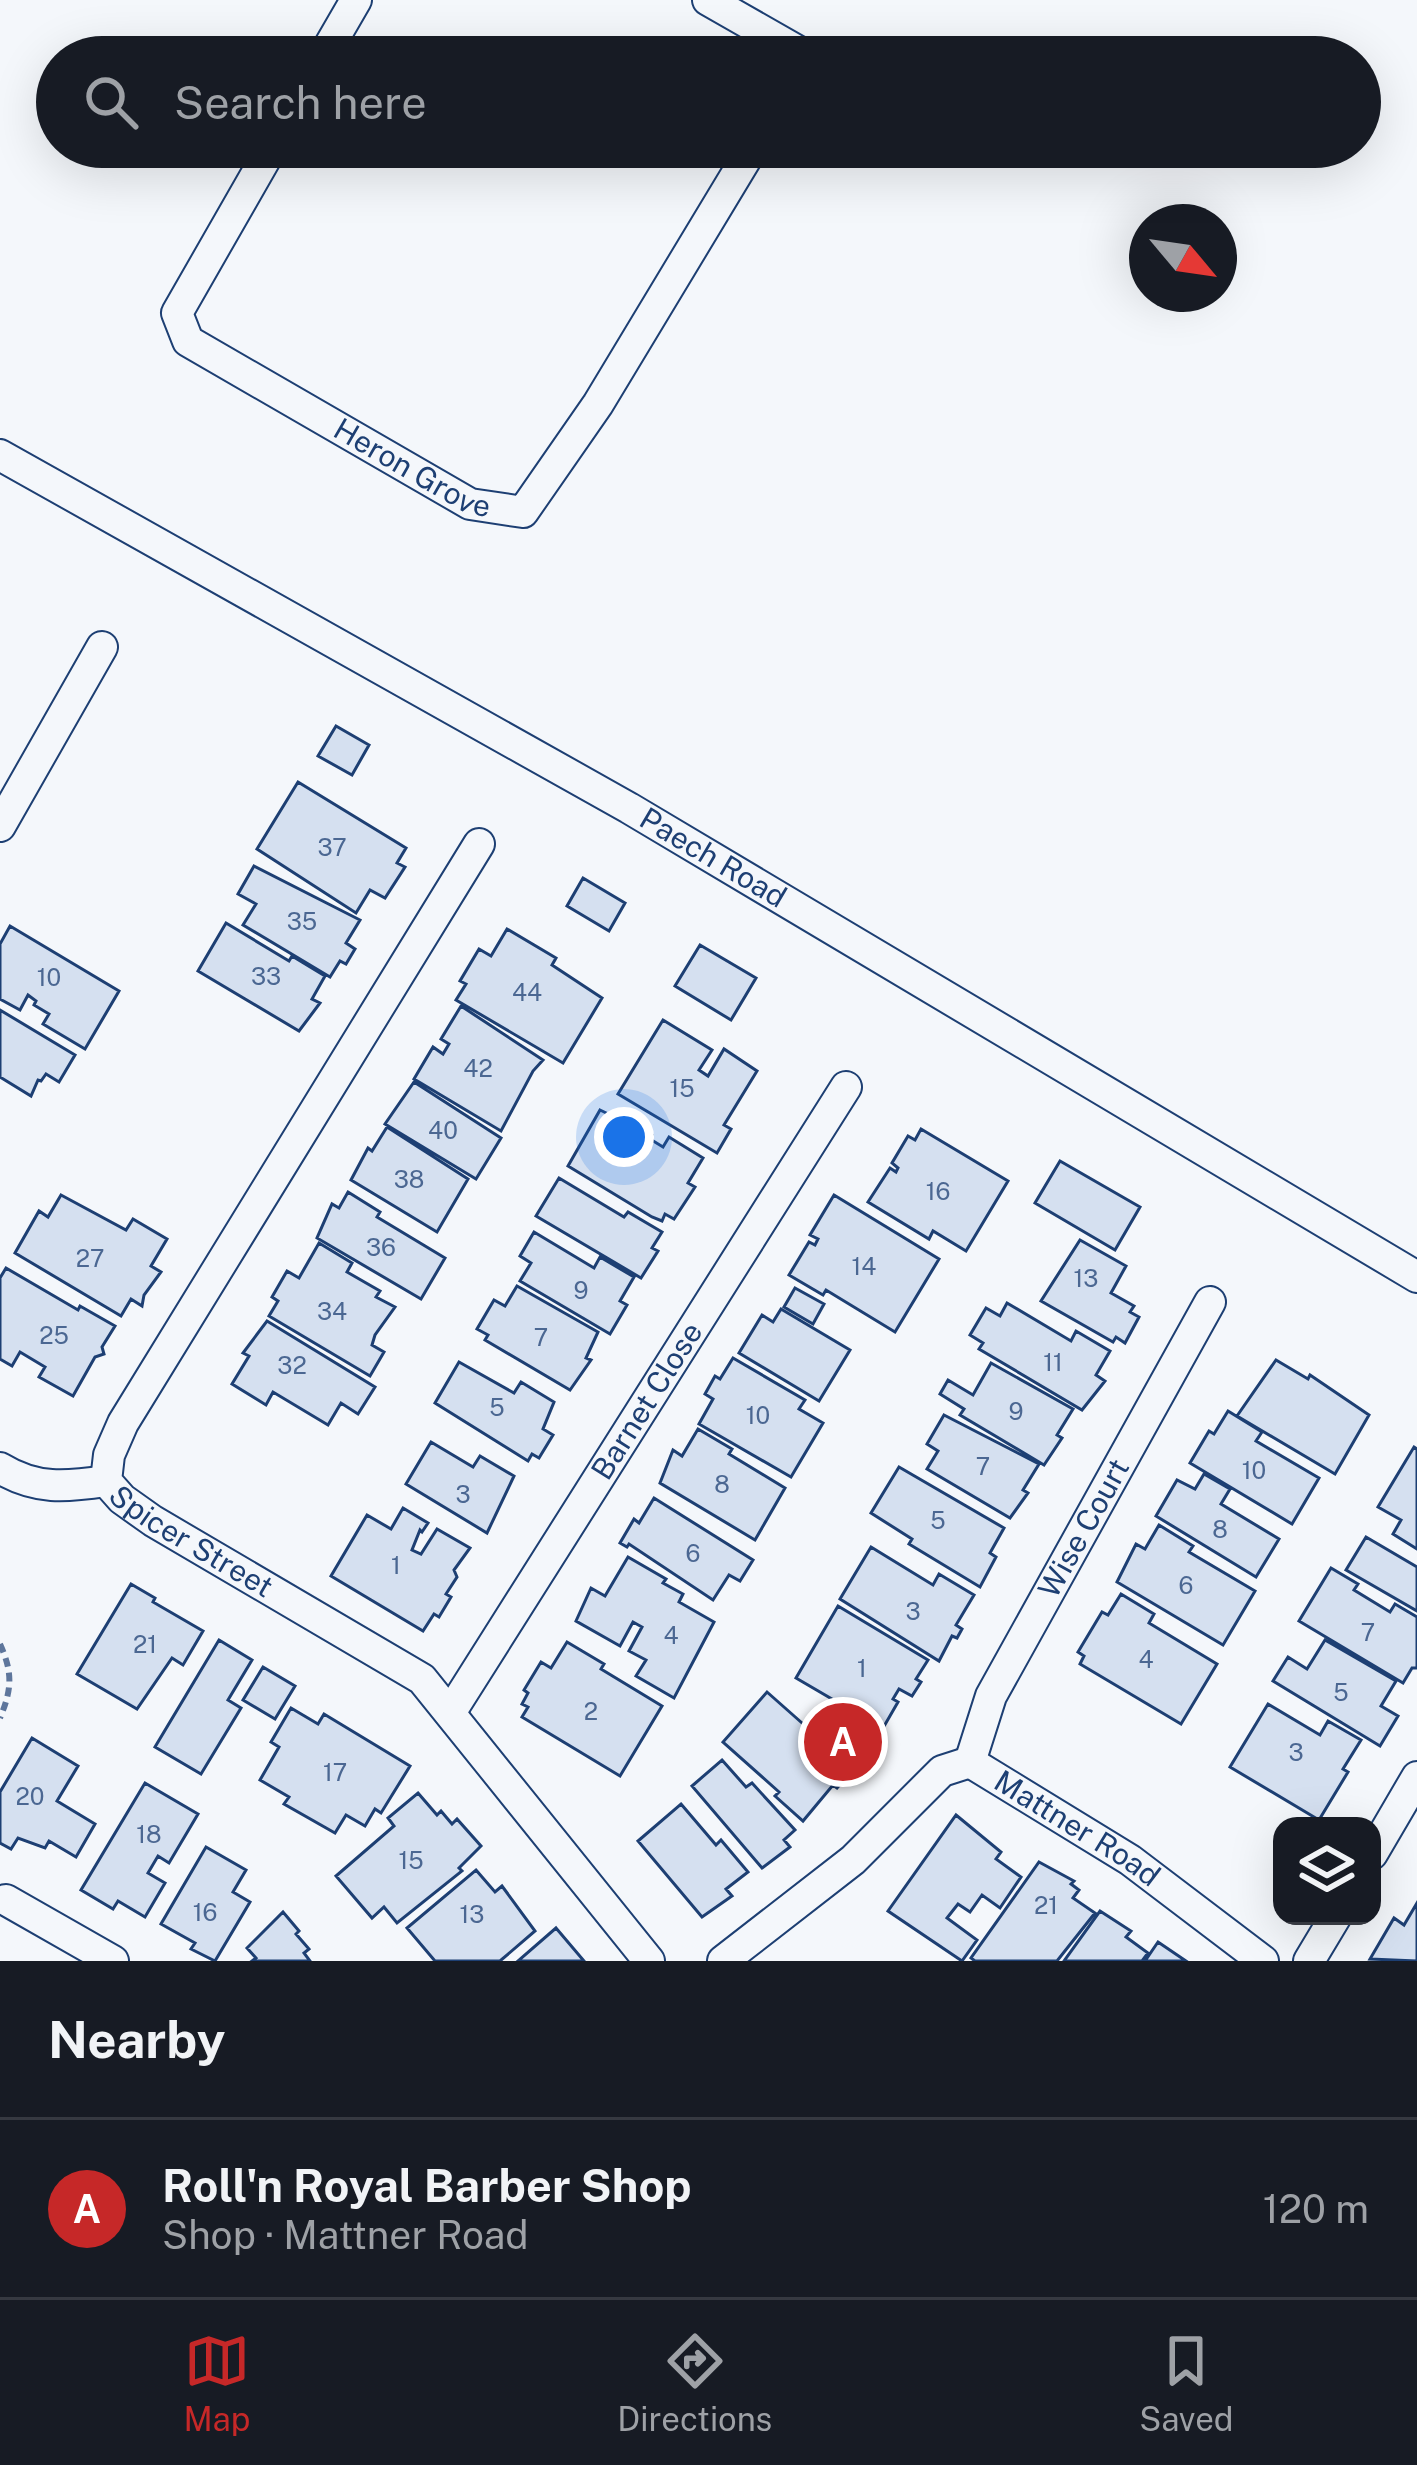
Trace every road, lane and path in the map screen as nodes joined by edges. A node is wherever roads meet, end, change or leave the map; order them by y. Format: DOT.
graph roads {
  1 [pos="356,0"];
  2 [pos="708,0"];
  3 [pos="335,36"];
  4 [pos="771,36"];
  5 [pos="260,168"];
  6 [pos="740,168"];
  7 [pos="0,454"];
  8 [pos="102,647"];
  9 [pos="0,826"];
  10 [pos="478,844"];
  11 [pos="846,1087"];
  12 [pos="1417,1277"];
  13 [pos="1210,1302"];
  14 [pos="0,1468"];
  15 [pos="106,1481"];
  16 [pos="0,1644"];
  17 [pos="450,1713"];
  18 [pos="0,1718"];
  19 [pos="970,1762"];
  20 [pos="1417,1777"];
  21 [pos="1381,1839"];
  22 [pos="6,1900"];
  23 [pos="1331,1925"];
  24 [pos="79,1952"];
  25 [pos="113,1961"];
  26 [pos="649,1961"];
  27 [pos="723,1961"];
  28 [pos="1263,1961"];
  29 [pos="1309,1961"];
  1 -- 3 [label="street"];
  2 -- 4 [label="street"];
  5 -- 6 [label="street, Heron Grove"];
  7 -- 12 [label="street, Paech Road"];
  8 -- 9 [label="street"];
  10 -- 15 [label="street, Spicer Street"];
  11 -- 17 [label="street, Barnet Close"];
  13 -- 19 [label="street, Wise Court"];
  14 -- 15 [label="street"];
  15 -- 17 [label="street, Spicer Street"];
  16 -- 18 [label="path"];
  17 -- 26 [label="street, Spicer Street"];
  19 -- 27 [label="street, Mattner Road"];
  19 -- 28 [label="street, Mattner Road"];
  20 -- 21 [label="street"];
  22 -- 24 [label="street"];
  23 -- 29 [label="street"];
  24 -- 25 [label="street"];
}
